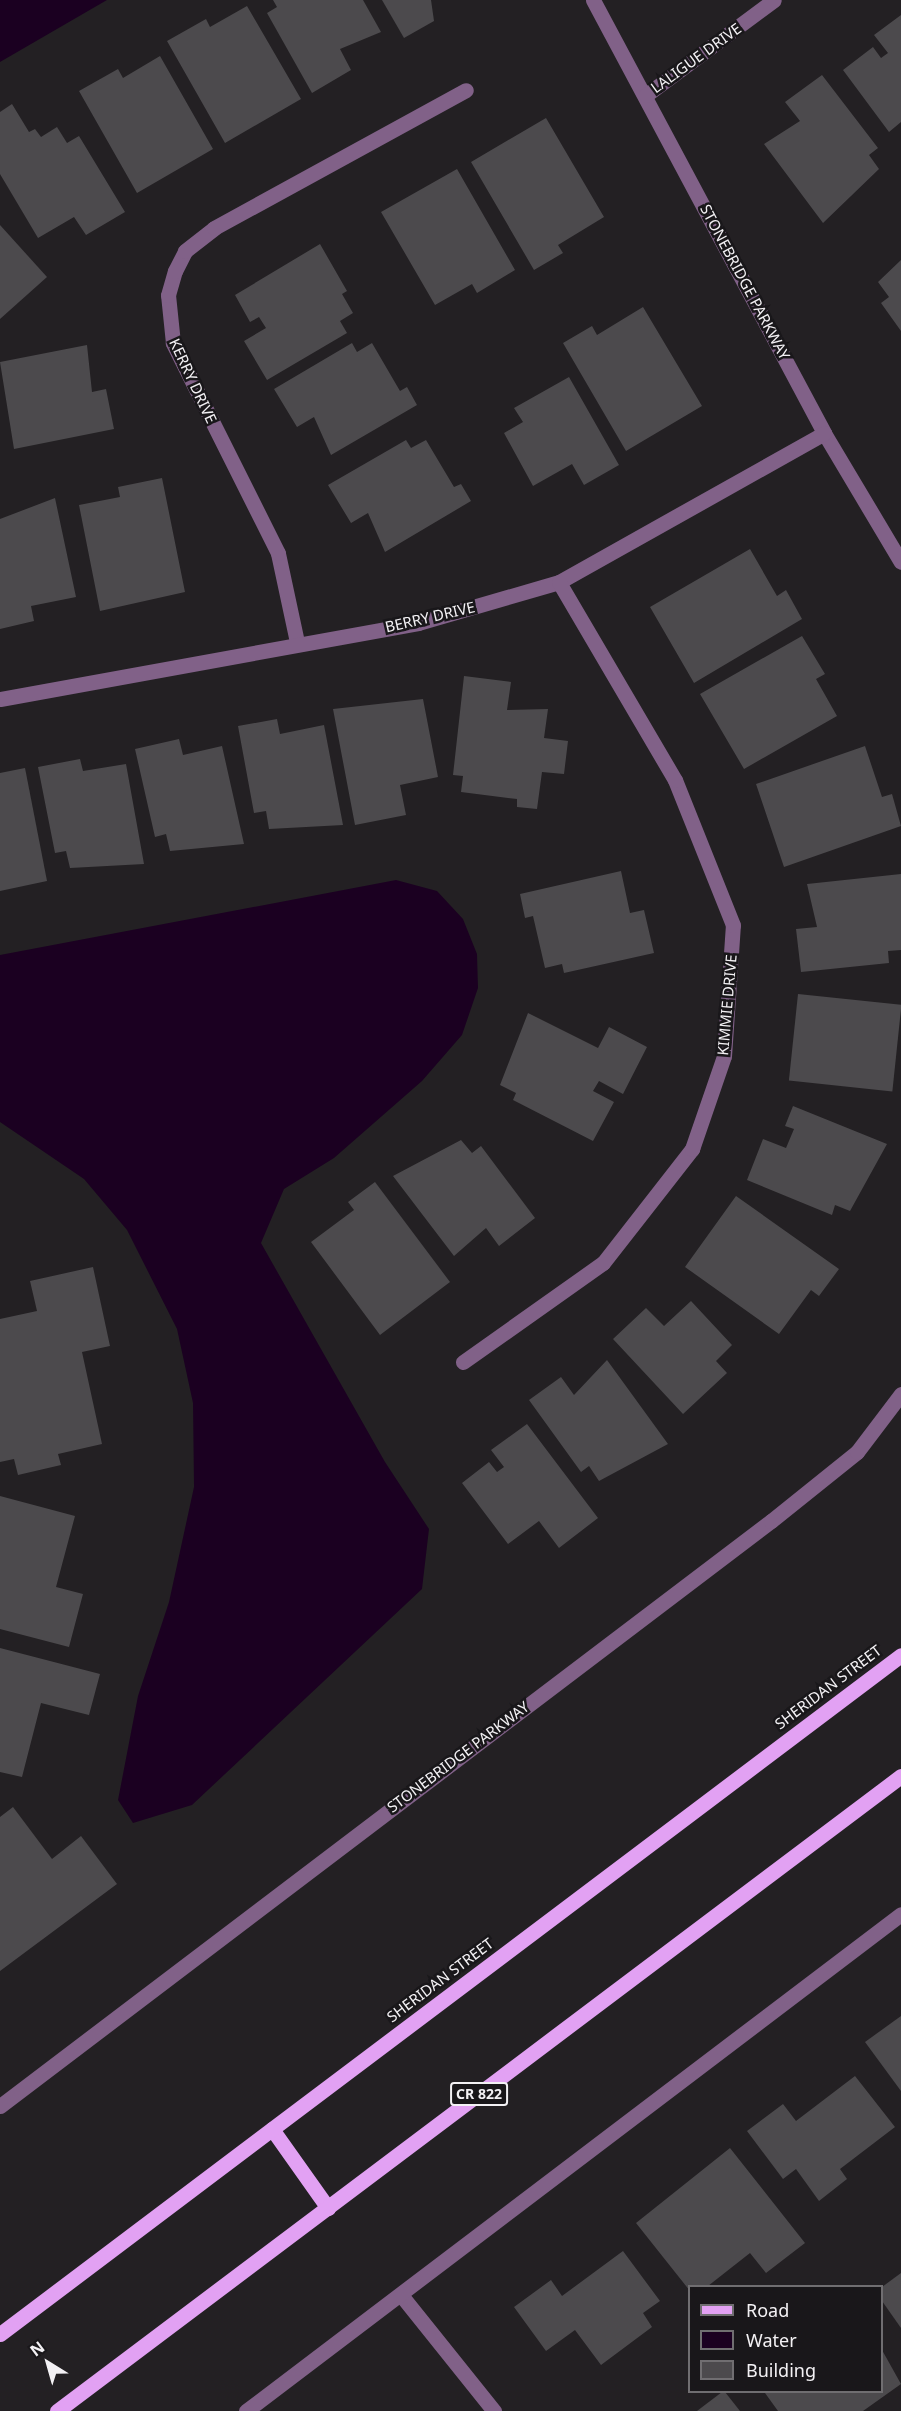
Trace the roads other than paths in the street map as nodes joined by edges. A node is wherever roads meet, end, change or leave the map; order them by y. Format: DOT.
graph roads {
  1 [pos="593,0"];
  2 [pos="774,0"];
  3 [pos="465,90"];
  4 [pos="646,95"];
  5 [pos="824,433"];
  6 [pos="901,562"];
  7 [pos="559,582"];
  8 [pos="297,642"];
  9 [pos="0,699"];
  10 [pos="463,1362"];
  11 [pos="901,1394"];
  12 [pos="901,1654"];
  13 [pos="901,1776"];
  14 [pos="901,1914"];
  15 [pos="0,2106"];
  16 [pos="272,2129"];
  17 [pos="328,2208"];
  18 [pos="401,2295"];
  19 [pos="0,2334"];
  20 [pos="57,2411"];
  21 [pos="246,2411"];
  22 [pos="494,2411"];
  1 -- 4 [label="street, STONEBRIDGE PARKWAY"];
  2 -- 4 [label="street, LALIGUE DRIVE"];
  3 -- 8 [label="street, KERRY DRIVE"];
  4 -- 5 [label="street, STONEBRIDGE PARKWAY"];
  5 -- 6 [label="street, STONEBRIDGE PARKWAY"];
  5 -- 7 [label="street, BERRY DRIVE"];
  7 -- 8 [label="street, BERRY DRIVE"];
  7 -- 10 [label="street, KIMMIE DRIVE"];
  8 -- 9 [label="street, BERRY DRIVE"];
  11 -- 15 [label="street, STONEBRIDGE PARKWAY"];
  12 -- 16 [label="main road, SHERIDAN STREET"];
  13 -- 17 [label="main road, CR 822"];
  14 -- 18 [label="street"];
  16 -- 17 [label="main road"];
  16 -- 19 [label="main road, SHERIDAN STREET"];
  17 -- 20 [label="main road, CR 822"];
  18 -- 21 [label="street"];
  18 -- 22 [label="street"];
}
